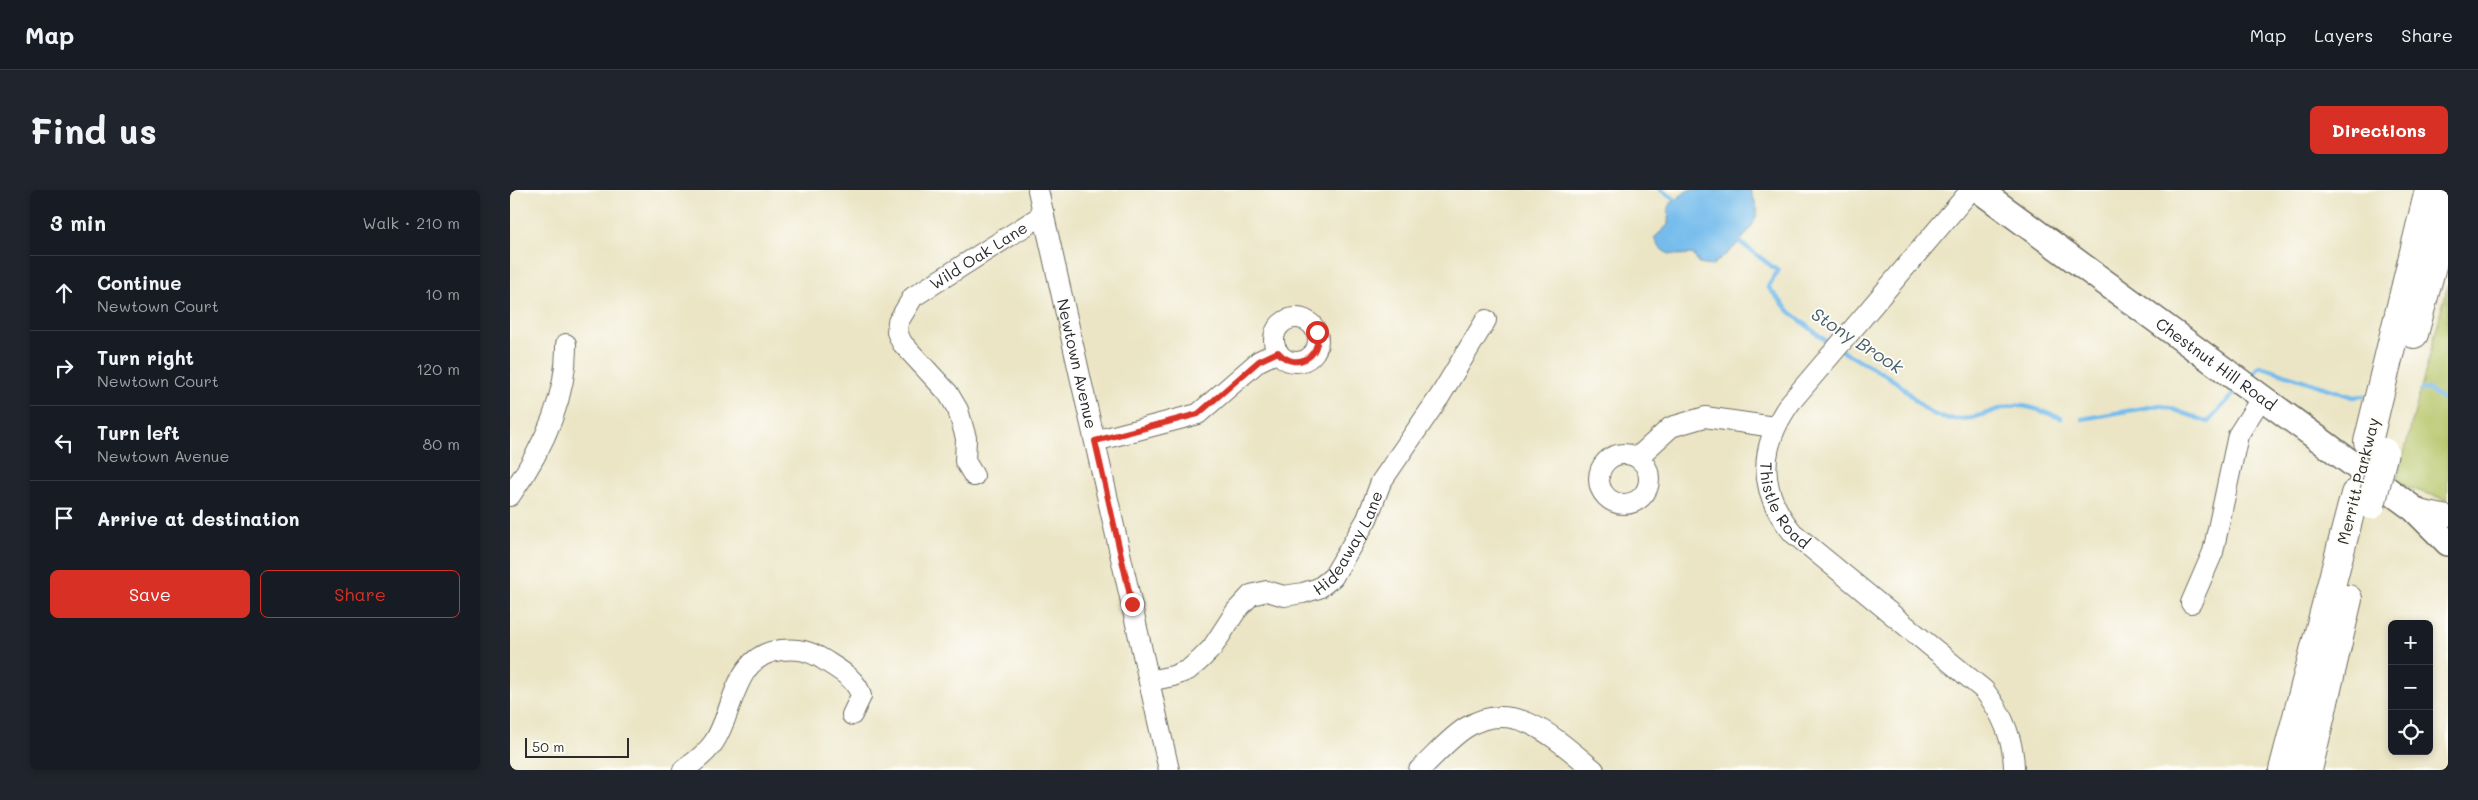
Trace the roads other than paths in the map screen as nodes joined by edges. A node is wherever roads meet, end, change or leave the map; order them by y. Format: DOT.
graph roads {
  1 [pos="1038,190"];
  2 [pos="1971,190"];
  3 [pos="1979,190"];
  4 [pos="2429,190"];
  5 [pos="2448,205"];
  6 [pos="1044,214"];
  7 [pos="1486,320"];
  8 [pos="566,344"];
  9 [pos="1278,352"];
  10 [pos="2261,396"];
  11 [pos="1774,428"];
  12 [pos="1095,441"];
  13 [pos="2376,447"];
  14 [pos="1638,457"];
  15 [pos="974,476"];
  16 [pos="510,496"];
  17 [pos="2363,500"];
  18 [pos="2414,509"];
  19 [pos="2448,516"];
  20 [pos="2448,543"];
  21 [pos="2191,603"];
  22 [pos="1150,681"];
  23 [pos="852,715"];
  24 [pos="683,770"];
  25 [pos="1169,770"];
  26 [pos="1419,770"];
  27 [pos="1594,770"];
  28 [pos="2014,770"];
  29 [pos="2283,770"];
  30 [pos="2308,770"];
  1 -- 6 [label="street, Newtown Avenue"];
  2 -- 11 [label="street, Thistle Road"];
  3 -- 10 [label="main road, Chestnut Hill Road"];
  4 -- 13 [label="highway, Merritt Parkway"];
  5 -- 13 [label="highway, Merritt Parkway"];
  6 -- 12 [label="street, Newtown Avenue"];
  6 -- 15 [label="street, Wild Oak Lane"];
  7 -- 22 [label="street, Hideaway Lane"];
  8 -- 16 [label="street"];
  9 -- 12 [label="street"];
  10 -- 18 [label="main road, Chestnut Hill Road"];
  10 -- 21 [label="street"];
  11 -- 14 [label="street"];
  11 -- 28 [label="street, Thistle Road"];
  12 -- 22 [label="street, Newtown Avenue"];
  13 -- 17 [label="highway, Merritt Parkway"];
  17 -- 29 [label="highway, Merritt Parkway"];
  17 -- 30 [label="highway, Merritt Parkway"];
  18 -- 19 [label="street"];
  18 -- 20 [label="main road, Chestnut Hill Road"];
  22 -- 25 [label="street, Newtown Avenue"];
  23 -- 24 [label="street"];
  26 -- 27 [label="street"];
}
